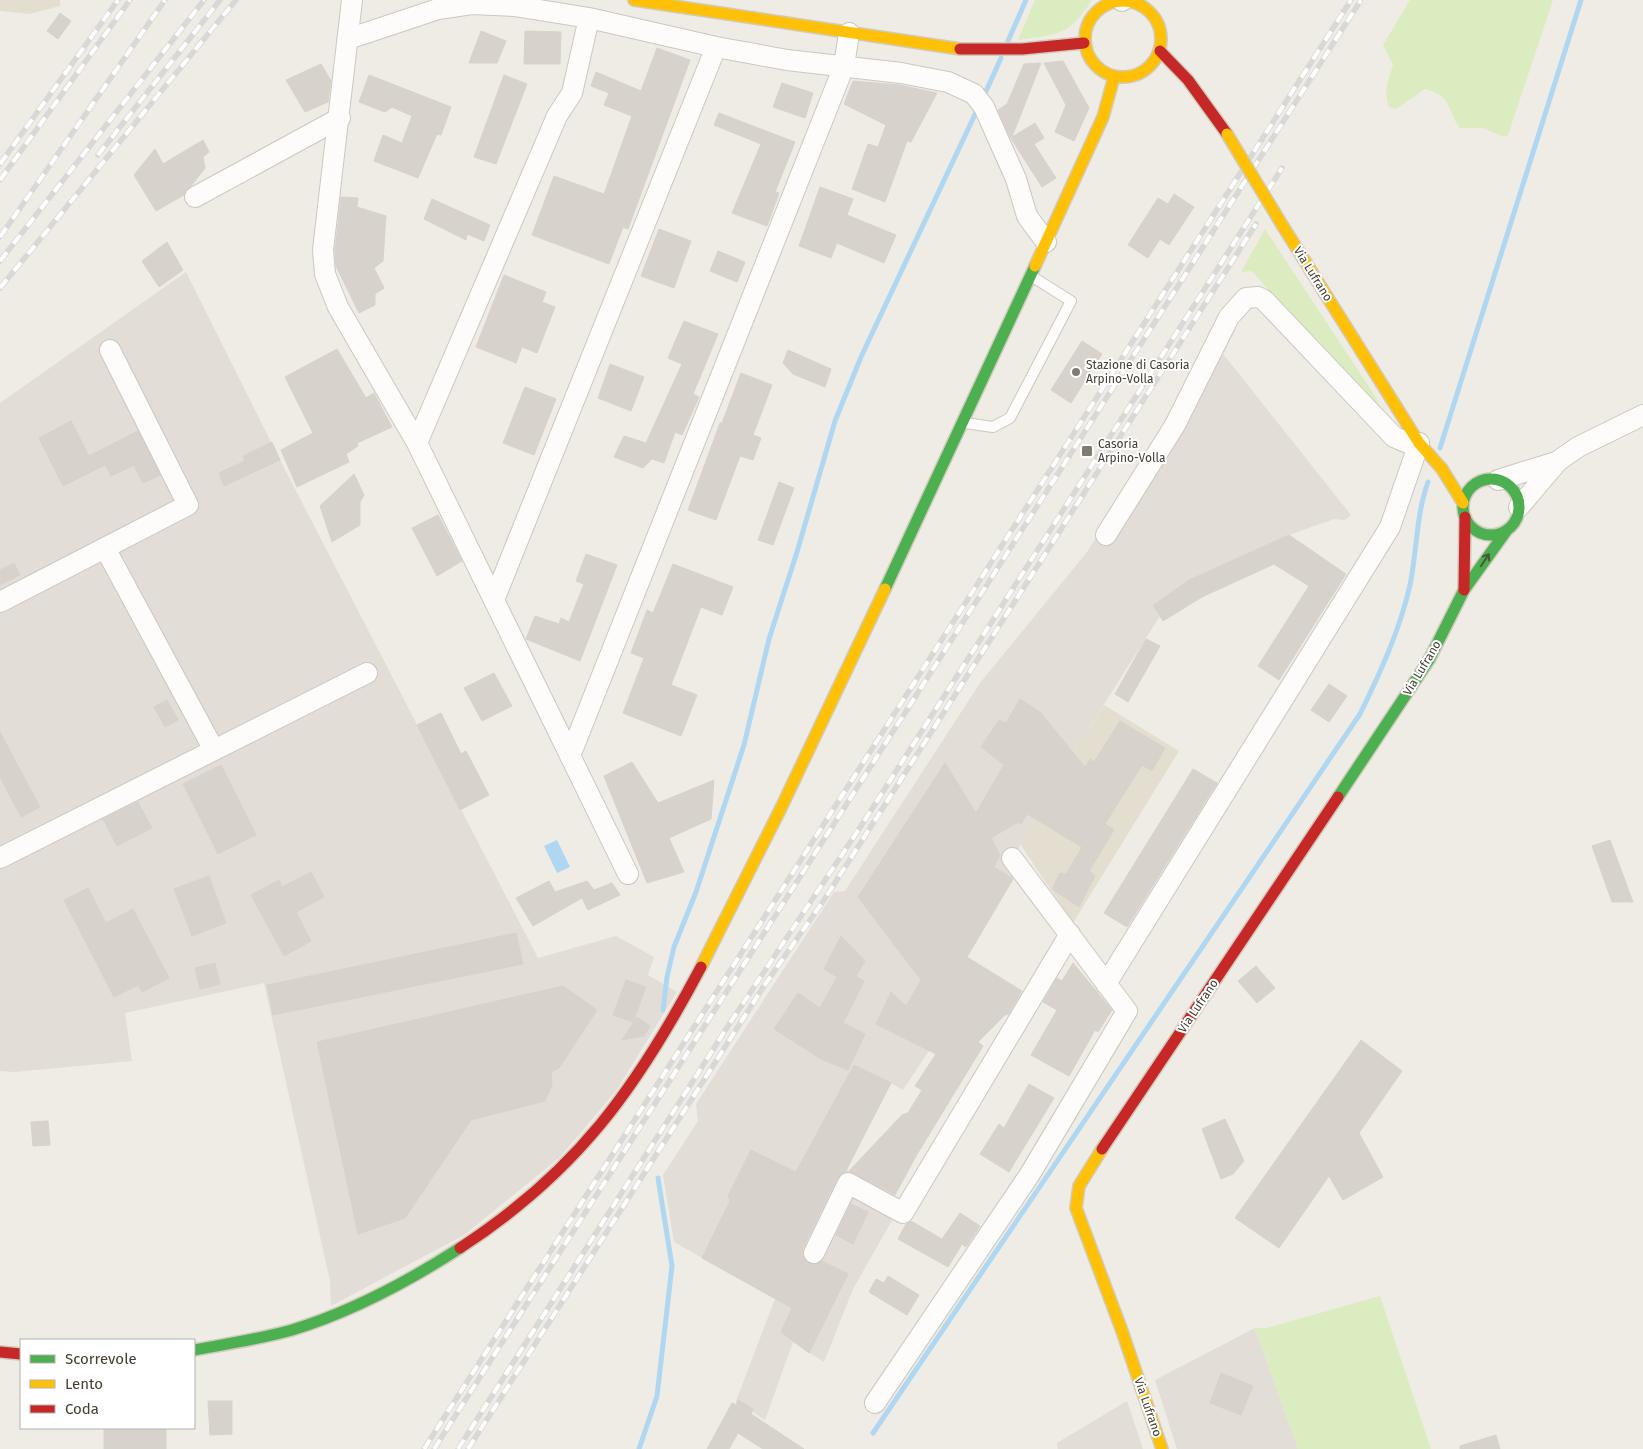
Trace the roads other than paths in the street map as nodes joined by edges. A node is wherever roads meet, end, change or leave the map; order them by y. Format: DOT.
graph roads {
  1 [pos="352,0"];
  2 [pos="634,0"];
  3 [pos="1122,0"];
  4 [pos="589,18"];
  5 [pos="849,33"];
  6 [pos="348,39"];
  7 [pos="1084,43"];
  8 [pos="716,48"];
  9 [pos="1160,51"];
  10 [pos="844,66"];
  11 [pos="1114,77"];
  12 [pos="340,118"];
  13 [pos="195,197"];
  14 [pos="1046,242"];
  15 [pos="1031,276"];
  16 [pos="110,350"];
  17 [pos="1643,415"];
  18 [pos="964,423"];
  19 [pos="417,443"];
  20 [pos="1420,443"];
  21 [pos="1558,461"];
  22 [pos="1442,469"];
  23 [pos="1489,481"];
  24 [pos="1463,503"];
  25 [pos="1520,507"];
  26 [pos="1465,517"];
  27 [pos="1507,530"];
  28 [pos="1106,535"];
  29 [pos="105,548"];
  30 [pos="1464,590"];
  31 [pos="494,600"];
  32 [pos="0,602"];
  33 [pos="368,672"];
  34 [pos="214,750"];
  35 [pos="570,756"];
  36 [pos="0,858"];
  37 [pos="1012,858"];
  38 [pos="628,874"];
  39 [pos="1070,934"];
  40 [pos="1106,984"];
  41 [pos="814,1253"];
  42 [pos="195,1350"];
  43 [pos="0,1352"];
  44 [pos="20,1354"];
  45 [pos="874,1403"];
  46 [pos="1162,1449"];
  1 -- 6 [label="street"];
  2 -- 5 [label="street"];
  3 -- 7 [label="street"];
  3 -- 9 [label="street"];
  4 -- 6 [label="street"];
  4 -- 8 [label="street"];
  4 -- 19 [label="street"];
  5 -- 7 [label="street"];
  5 -- 10 [label="street"];
  6 -- 12 [label="street"];
  7 -- 11 [label="street"];
  8 -- 10 [label="street"];
  8 -- 31 [label="street"];
  9 -- 11 [label="street"];
  9 -- 20 [label="street, Via Lufrano, bridge"];
  10 -- 14 [label="street"];
  10 -- 35 [label="street"];
  11 -- 14 [label="street"];
  12 -- 13 [label="street"];
  12 -- 19 [label="street"];
  14 -- 15 [label="street"];
  15 -- 18 [label="street"];
  15 -- 18 [label="lane"];
  16 -- 29 [label="street"];
  17 -- 21 [label="street, Via Lufrano"];
  18 -- 42 [label="street"];
  19 -- 31 [label="street"];
  20 -- 22 [label="street, Via Lufrano"];
  20 -- 28 [label="street"];
  20 -- 40 [label="street"];
  21 -- 23 [label="street, Via Lufrano"];
  21 -- 25 [label="street, Via Lufrano"];
  22 -- 23 [label="street"];
  22 -- 24 [label="street, Via Lufrano"];
  23 -- 24 [label="street"];
  23 -- 25 [label="street"];
  24 -- 26 [label="street, Via Lufrano"];
  25 -- 27 [label="street, Via Lufrano"];
  26 -- 27 [label="street"];
  26 -- 30 [label="street, Via Lufrano"];
  30 -- 27 [label="street, Via Lufrano, one-way"];
  29 -- 32 [label="street"];
  29 -- 34 [label="street"];
  30 -- 46 [label="street, Via Lufrano"];
  31 -- 35 [label="street"];
  33 -- 34 [label="street"];
  34 -- 36 [label="street"];
  35 -- 38 [label="street"];
  37 -- 39 [label="street"];
  39 -- 40 [label="street"];
  39 -- 41 [label="street"];
  40 -- 45 [label="street"];
  43 -- 44 [label="street"];
}
